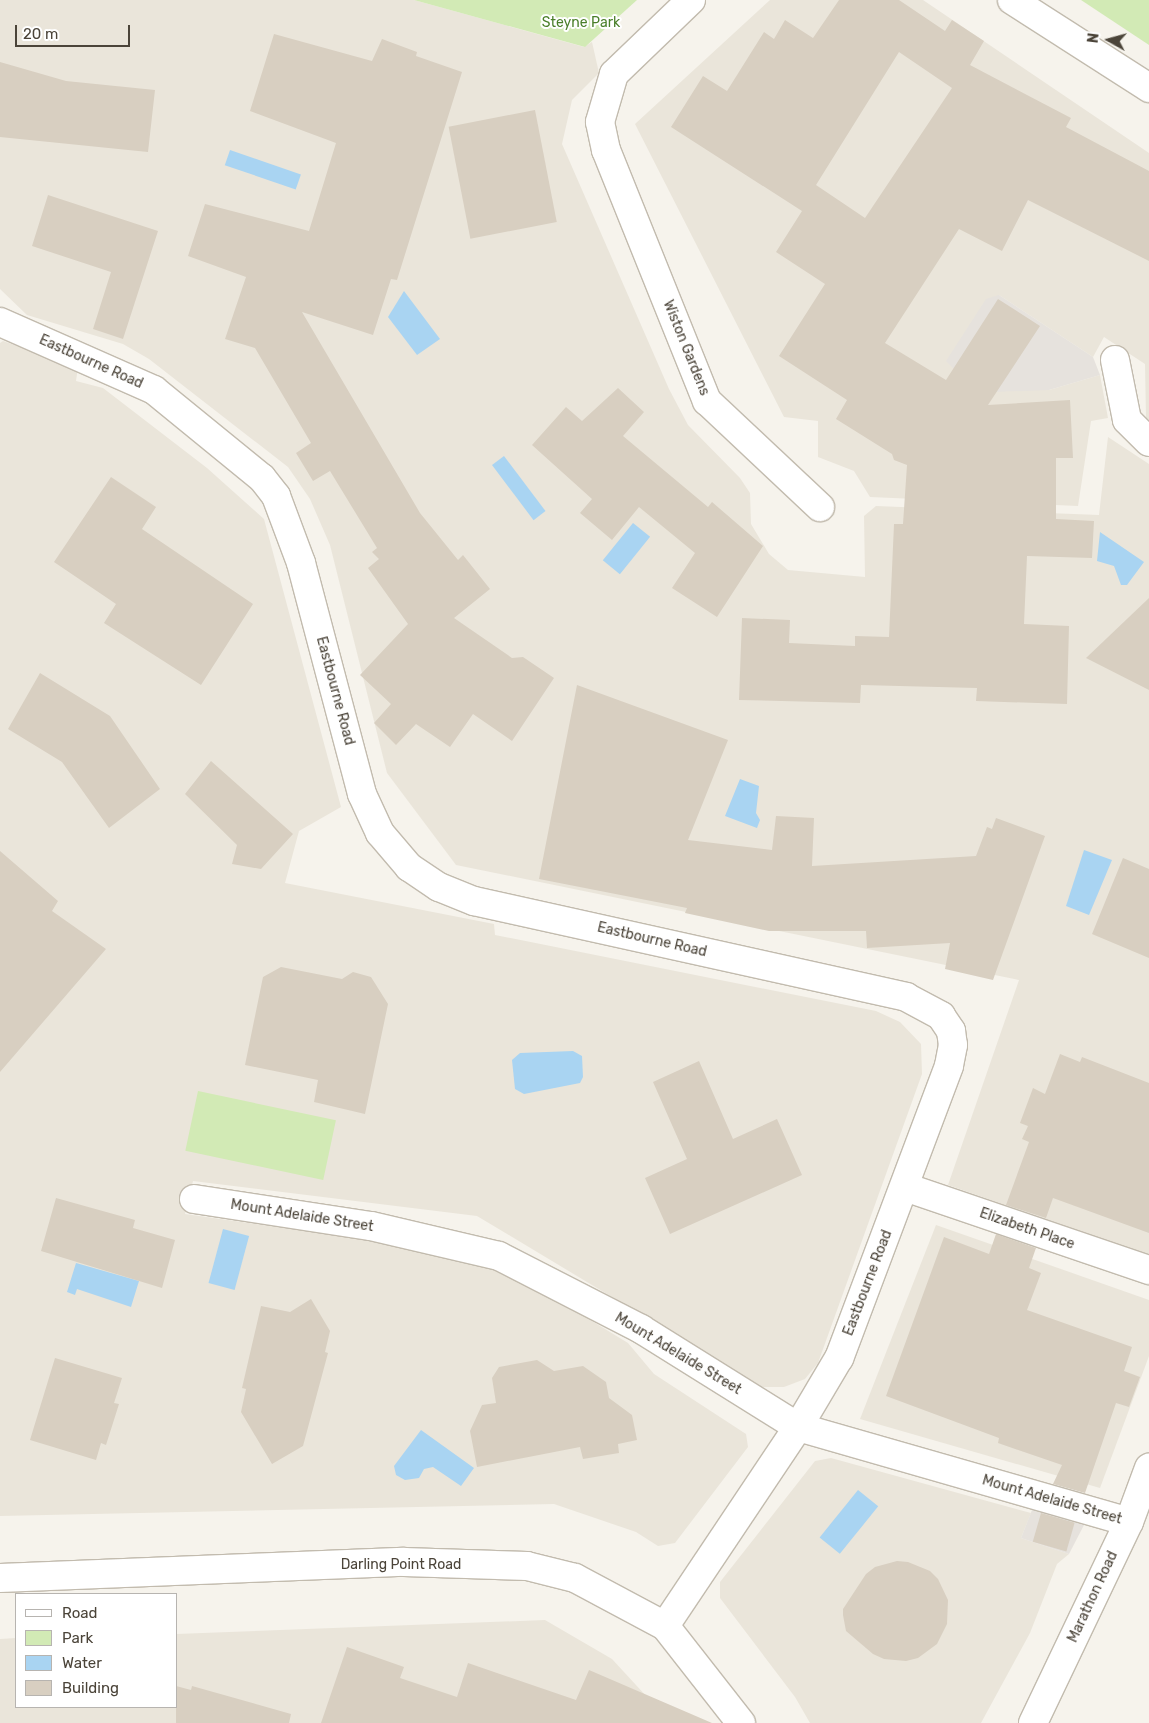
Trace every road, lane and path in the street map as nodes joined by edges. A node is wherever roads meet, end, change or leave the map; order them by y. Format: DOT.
graph roads {
  1 [pos="691,0"];
  2 [pos="1012,0"];
  3 [pos="1149,88"];
  4 [pos="0,322"];
  5 [pos="1115,360"];
  6 [pos="1149,442"];
  7 [pos="820,507"];
  8 [pos="905,1187"];
  9 [pos="194,1199"];
  10 [pos="1149,1270"];
  11 [pos="798,1426"];
  12 [pos="1148,1478"];
  13 [pos="1129,1522"];
  14 [pos="0,1578"];
  15 [pos="665,1626"];
  16 [pos="1036,1722"];
  17 [pos="741,1723"];
  1 -- 7 [label="street, Wiston Gardens"];
  2 -- 3 [label="street"];
  4 -- 8 [label="street, Eastbourne Road"];
  5 -- 6 [label="street"];
  8 -- 10 [label="street, Elizabeth Place"];
  8 -- 11 [label="street, Eastbourne Road"];
  9 -- 11 [label="street, Mount Adelaide Street"];
  11 -- 13 [label="street, Mount Adelaide Street"];
  11 -- 15 [label="street, Eastbourne Road"];
  12 -- 13 [label="street, Marathon Road"];
  13 -- 16 [label="street, Marathon Road"];
  14 -- 15 [label="street, Darling Point Road"];
  15 -- 17 [label="street, Darling Point Road"];
}
